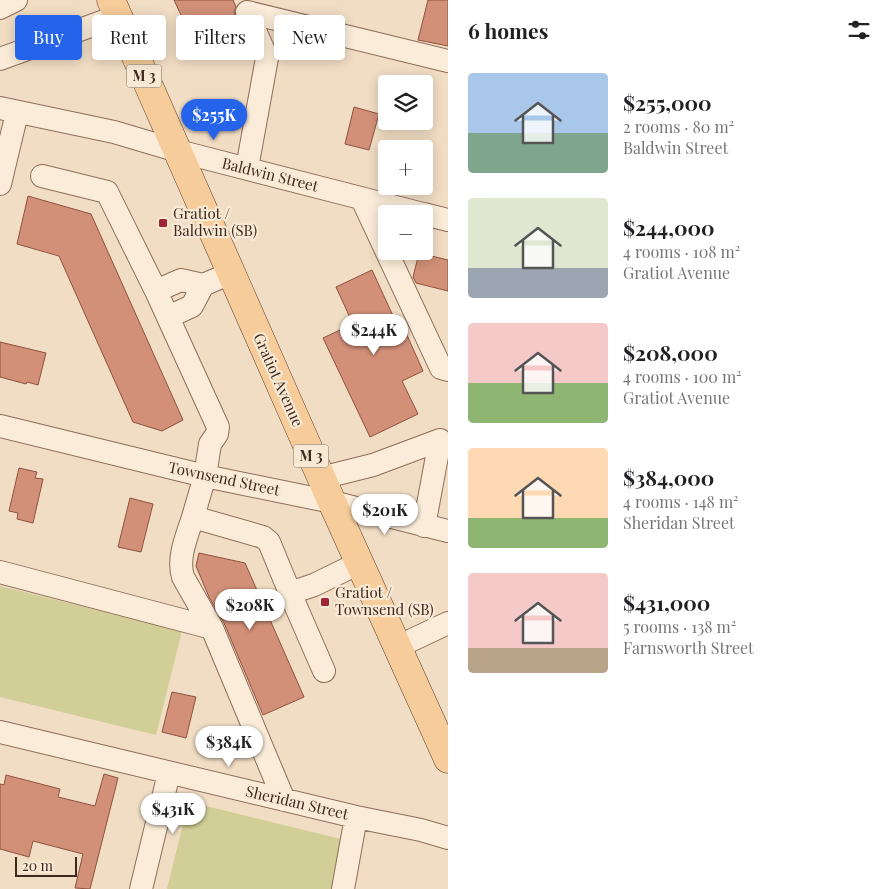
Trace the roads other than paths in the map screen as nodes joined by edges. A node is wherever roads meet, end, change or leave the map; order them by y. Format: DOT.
graph roads {
  1 [pos="16,0"];
  2 [pos="0,8"];
  3 [pos="115,8"];
  4 [pos="0,59"];
  5 [pos="448,61"];
  6 [pos="8,111"];
  7 [pos="178,151"];
  8 [pos="247,168"];
  9 [pos="42,176"];
  10 [pos="0,184"];
  11 [pos="362,199"];
  12 [pos="386,205"];
  13 [pos="433,216"];
  14 [pos="448,220"];
  15 [pos="230,273"];
  16 [pos="203,285"];
  17 [pos="156,291"];
  18 [pos="168,317"];
  19 [pos="448,370"];
  20 [pos="0,426"];
  21 [pos="205,476"];
  22 [pos="321,478"];
  23 [pos="332,502"];
  24 [pos="193,517"];
  25 [pos="424,526"];
  26 [pos="448,532"];
  27 [pos="360,563"];
  28 [pos="0,572"];
  29 [pos="290,594"];
  30 [pos="448,623"];
  31 [pos="212,628"];
  32 [pos="397,646"];
  33 [pos="324,672"];
  34 [pos="0,732"];
  35 [pos="448,759"];
  36 [pos="169,773"];
  37 [pos="284,800"];
  38 [pos="356,817"];
  39 [pos="448,838"];
  40 [pos="140,889"];
  41 [pos="343,889"];
  1 -- 2 [label="street"];
  3 -- 4 [label="street"];
  3 -- 7 [label="main road, Gratiot Avenue / M 3"];
  5 -- 8 [label="street"];
  6 -- 7 [label="street, Baldwin Street"];
  6 -- 10 [label="street"];
  7 -- 8 [label="street, Baldwin Street"];
  7 -- 15 [label="main road, Gratiot Avenue / M 3"];
  8 -- 11 [label="street, Baldwin Street"];
  9 -- 17 [label="street"];
  11 -- 12 [label="street, Baldwin Street"];
  11 -- 19 [label="street"];
  13 -- 14 [label="street, Baldwin Street"];
  15 -- 16 [label="street"];
  15 -- 22 [label="main road, Gratiot Avenue / M 3"];
  16 -- 17 [label="street"];
  16 -- 18 [label="street"];
  17 -- 18 [label="street"];
  18 -- 21 [label="street"];
  20 -- 21 [label="street, Townsend Street"];
  21 -- 23 [label="street, Townsend Street"];
  21 -- 24 [label="street"];
  22 -- 23 [label="main road, Gratiot Avenue / M 3"];
  22 -- 25 [label="street"];
  23 -- 25 [label="street, Townsend Street"];
  23 -- 27 [label="main road, Gratiot Avenue / M 3"];
  24 -- 29 [label="street"];
  24 -- 31 [label="street"];
  25 -- 26 [label="street, Townsend Street"];
  27 -- 29 [label="street"];
  27 -- 32 [label="main road, Gratiot Avenue / M 3"];
  28 -- 31 [label="street"];
  29 -- 33 [label="street"];
  30 -- 32 [label="street"];
  31 -- 37 [label="street"];
  32 -- 35 [label="main road, Gratiot Avenue / M 3"];
  34 -- 36 [label="street, Sheridan Street"];
  36 -- 37 [label="street, Sheridan Street"];
  36 -- 40 [label="street"];
  37 -- 38 [label="street, Sheridan Street"];
  38 -- 39 [label="street, Sheridan Street"];
  38 -- 41 [label="street"];
}
